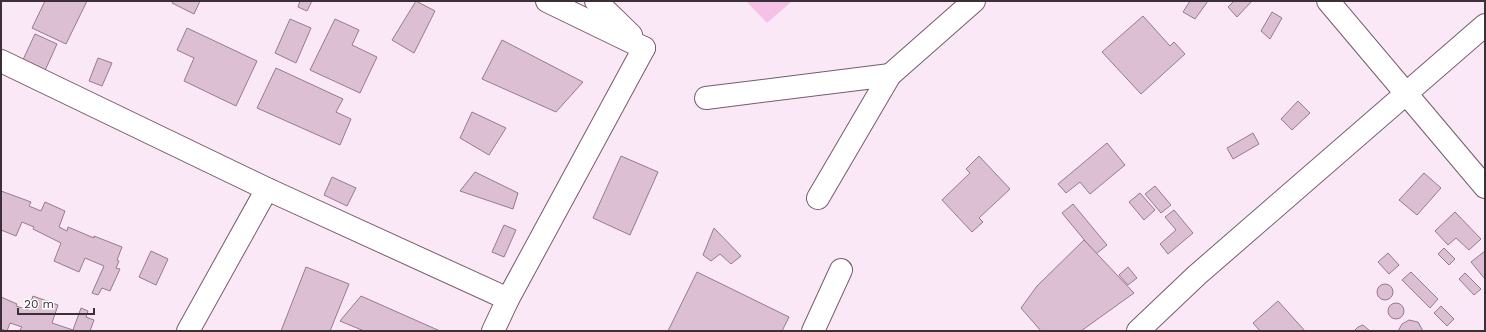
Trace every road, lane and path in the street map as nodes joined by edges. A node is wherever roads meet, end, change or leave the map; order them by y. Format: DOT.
graph roads {
  1 [pos="548,1"];
  2 [pos="596,1"];
  3 [pos="974,1"];
  4 [pos="1328,1"];
  5 [pos="1485,25"];
  6 [pos="644,48"];
  7 [pos="1,61"];
  8 [pos="890,75"];
  9 [pos="1406,94"];
  10 [pos="706,98"];
  11 [pos="1485,186"];
  12 [pos="267,189"];
  13 [pos="818,198"];
  14 [pos="841,270"];
  15 [pos="508,298"];
  16 [pos="188,331"];
  17 [pos="493,331"];
  18 [pos="813,331"];
  19 [pos="1138,331"];
  1 -- 6 [label="street"];
  2 -- 6 [label="street"];
  3 -- 8 [label="street"];
  4 -- 9 [label="street"];
  5 -- 9 [label="street"];
  6 -- 15 [label="street"];
  7 -- 12 [label="street"];
  8 -- 10 [label="street"];
  8 -- 13 [label="street"];
  9 -- 11 [label="street"];
  9 -- 19 [label="street"];
  12 -- 15 [label="street"];
  12 -- 16 [label="street"];
  14 -- 18 [label="street"];
  15 -- 17 [label="street"];
}
